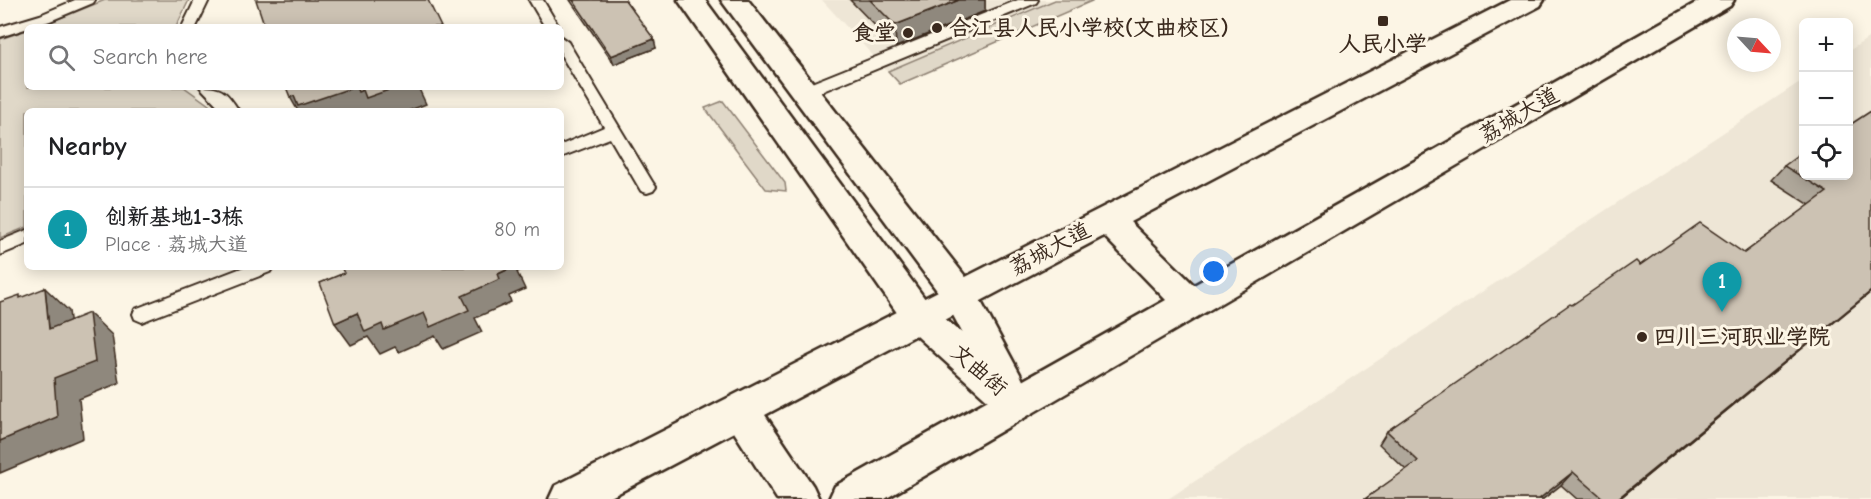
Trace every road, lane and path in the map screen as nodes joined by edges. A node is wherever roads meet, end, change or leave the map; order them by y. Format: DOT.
graph roads {
  1 [pos="88,0"];
  2 [pos="202,0"];
  3 [pos="536,0"];
  4 [pos="691,0"];
  5 [pos="734,0"];
  6 [pos="1031,0"];
  7 [pos="1531,0"];
  8 [pos="1720,0"];
  9 [pos="26,24"];
  10 [pos="190,24"];
  11 [pos="550,24"];
  12 [pos="24,25"];
  13 [pos="0,32"];
  14 [pos="564,47"];
  15 [pos="212,90"];
  16 [pos="805,92"];
  17 [pos="229,108"];
  18 [pos="613,130"];
  19 [pos="564,150"];
  20 [pos="646,187"];
  21 [pos="1107,219"];
  22 [pos="24,238"];
  23 [pos="0,248"];
  24 [pos="256,270"];
  25 [pos="960,295"];
  26 [pos="1190,303"];
  27 [pos="142,314"];
  28 [pos="919,317"];
  29 [pos="1016,403"];
  30 [pos="741,410"];
  31 [pos="569,499"];
  32 [pos="799,499"];
  33 [pos="849,499"];
  1 -- 9 [label="lane"];
  2 -- 10 [label="lane"];
  3 -- 11 [label="lane"];
  4 -- 28 [label="main road, 文曲街"];
  5 -- 16 [label="main road, 文曲街"];
  6 -- 16 [label="lane"];
  7 -- 21 [label="main road, 荔城大道"];
  8 -- 26 [label="main road, 荔城大道"];
  12 -- 13 [label="lane"];
  14 -- 18 [label="lane"];
  15 -- 17 [label="lane"];
  16 -- 25 [label="main road, 文曲街"];
  18 -- 19 [label="lane"];
  18 -- 20 [label="lane"];
  21 -- 25 [label="main road, 荔城大道"];
  21 -- 26 [label="main road"];
  22 -- 23 [label="lane"];
  24 -- 27 [label="lane"];
  25 -- 28 [label="main road, 荔城大道"];
  25 -- 29 [label="main road, 文曲街"];
  26 -- 29 [label="main road, 荔城大道"];
  28 -- 29 [label="main road, 文曲街"];
  28 -- 30 [label="main road, 荔城大道"];
  29 -- 33 [label="main road, 荔城大道"];
  30 -- 31 [label="main road, 荔城大道"];
  30 -- 32 [label="main road"];
}
